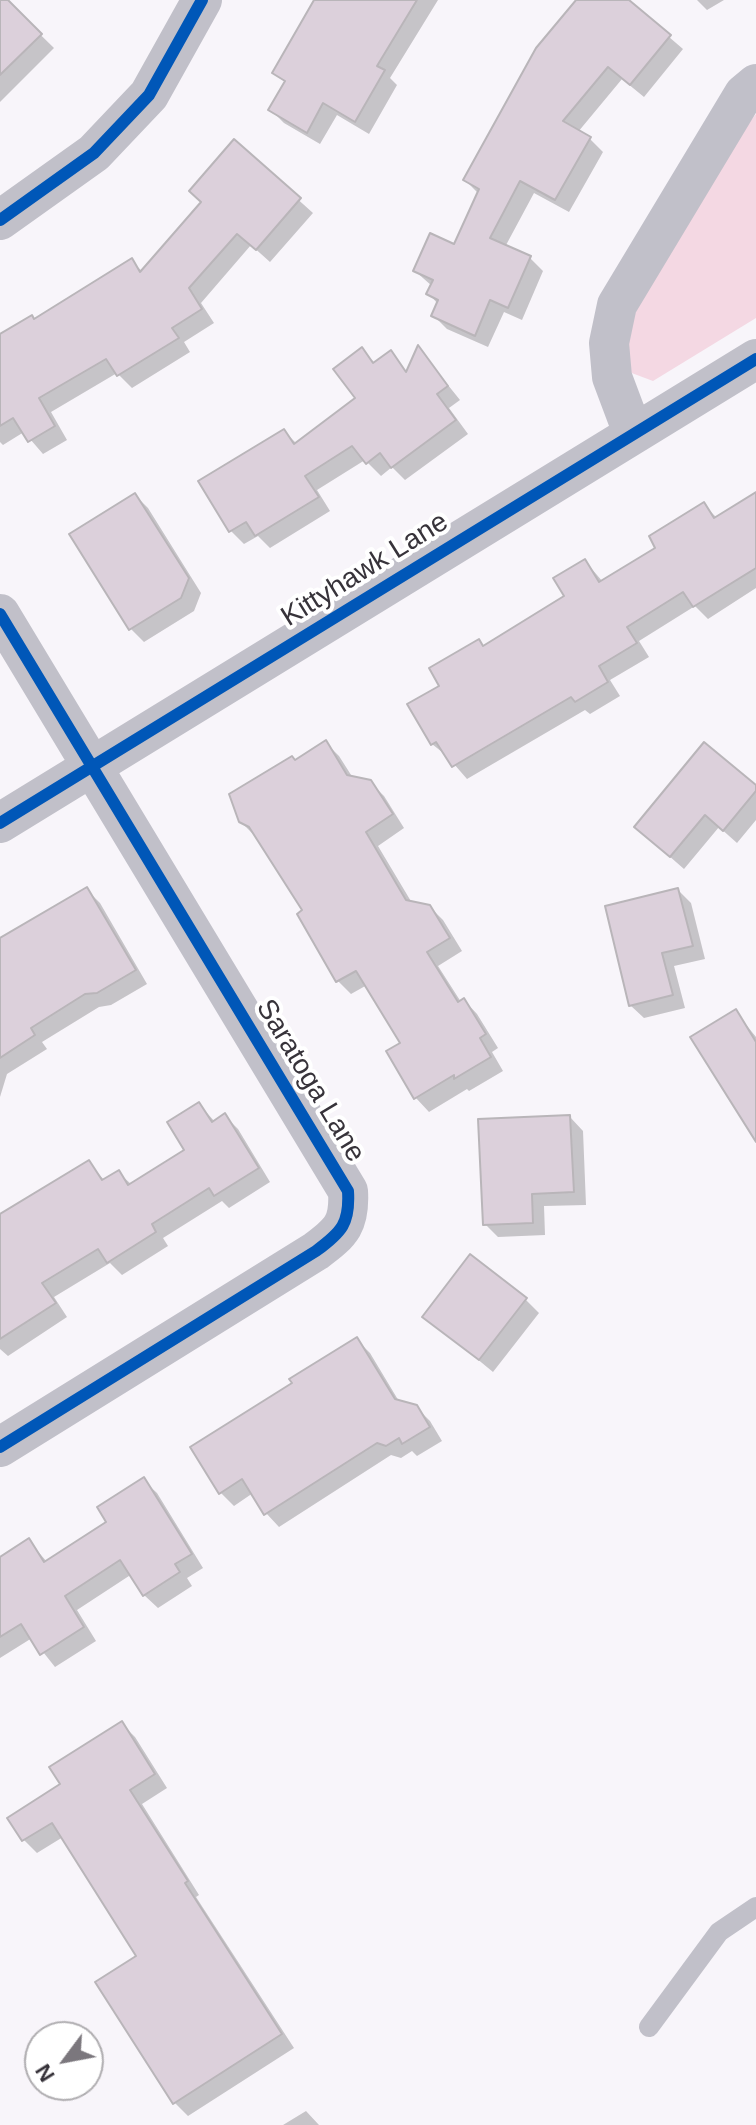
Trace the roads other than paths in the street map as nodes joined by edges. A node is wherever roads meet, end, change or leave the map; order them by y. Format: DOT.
graph roads {
  1 [pos="202,0"];
  2 [pos="756,84"];
  3 [pos="0,220"];
  4 [pos="756,359"];
  5 [pos="633,433"];
  6 [pos="0,614"];
  7 [pos="93,766"];
  8 [pos="0,823"];
  9 [pos="0,1447"];
  10 [pos="756,1907"];
  11 [pos="649,2027"];
  1 -- 3 [label="street"];
  2 -- 5 [label="street"];
  4 -- 5 [label="street, Kittyhawk Lane"];
  5 -- 7 [label="street, Kittyhawk Lane"];
  6 -- 7 [label="street, Saratoga Lane"];
  7 -- 8 [label="street, Kittyhawk Lane"];
  7 -- 9 [label="street, Saratoga Lane"];
  10 -- 11 [label="lane"];
}
